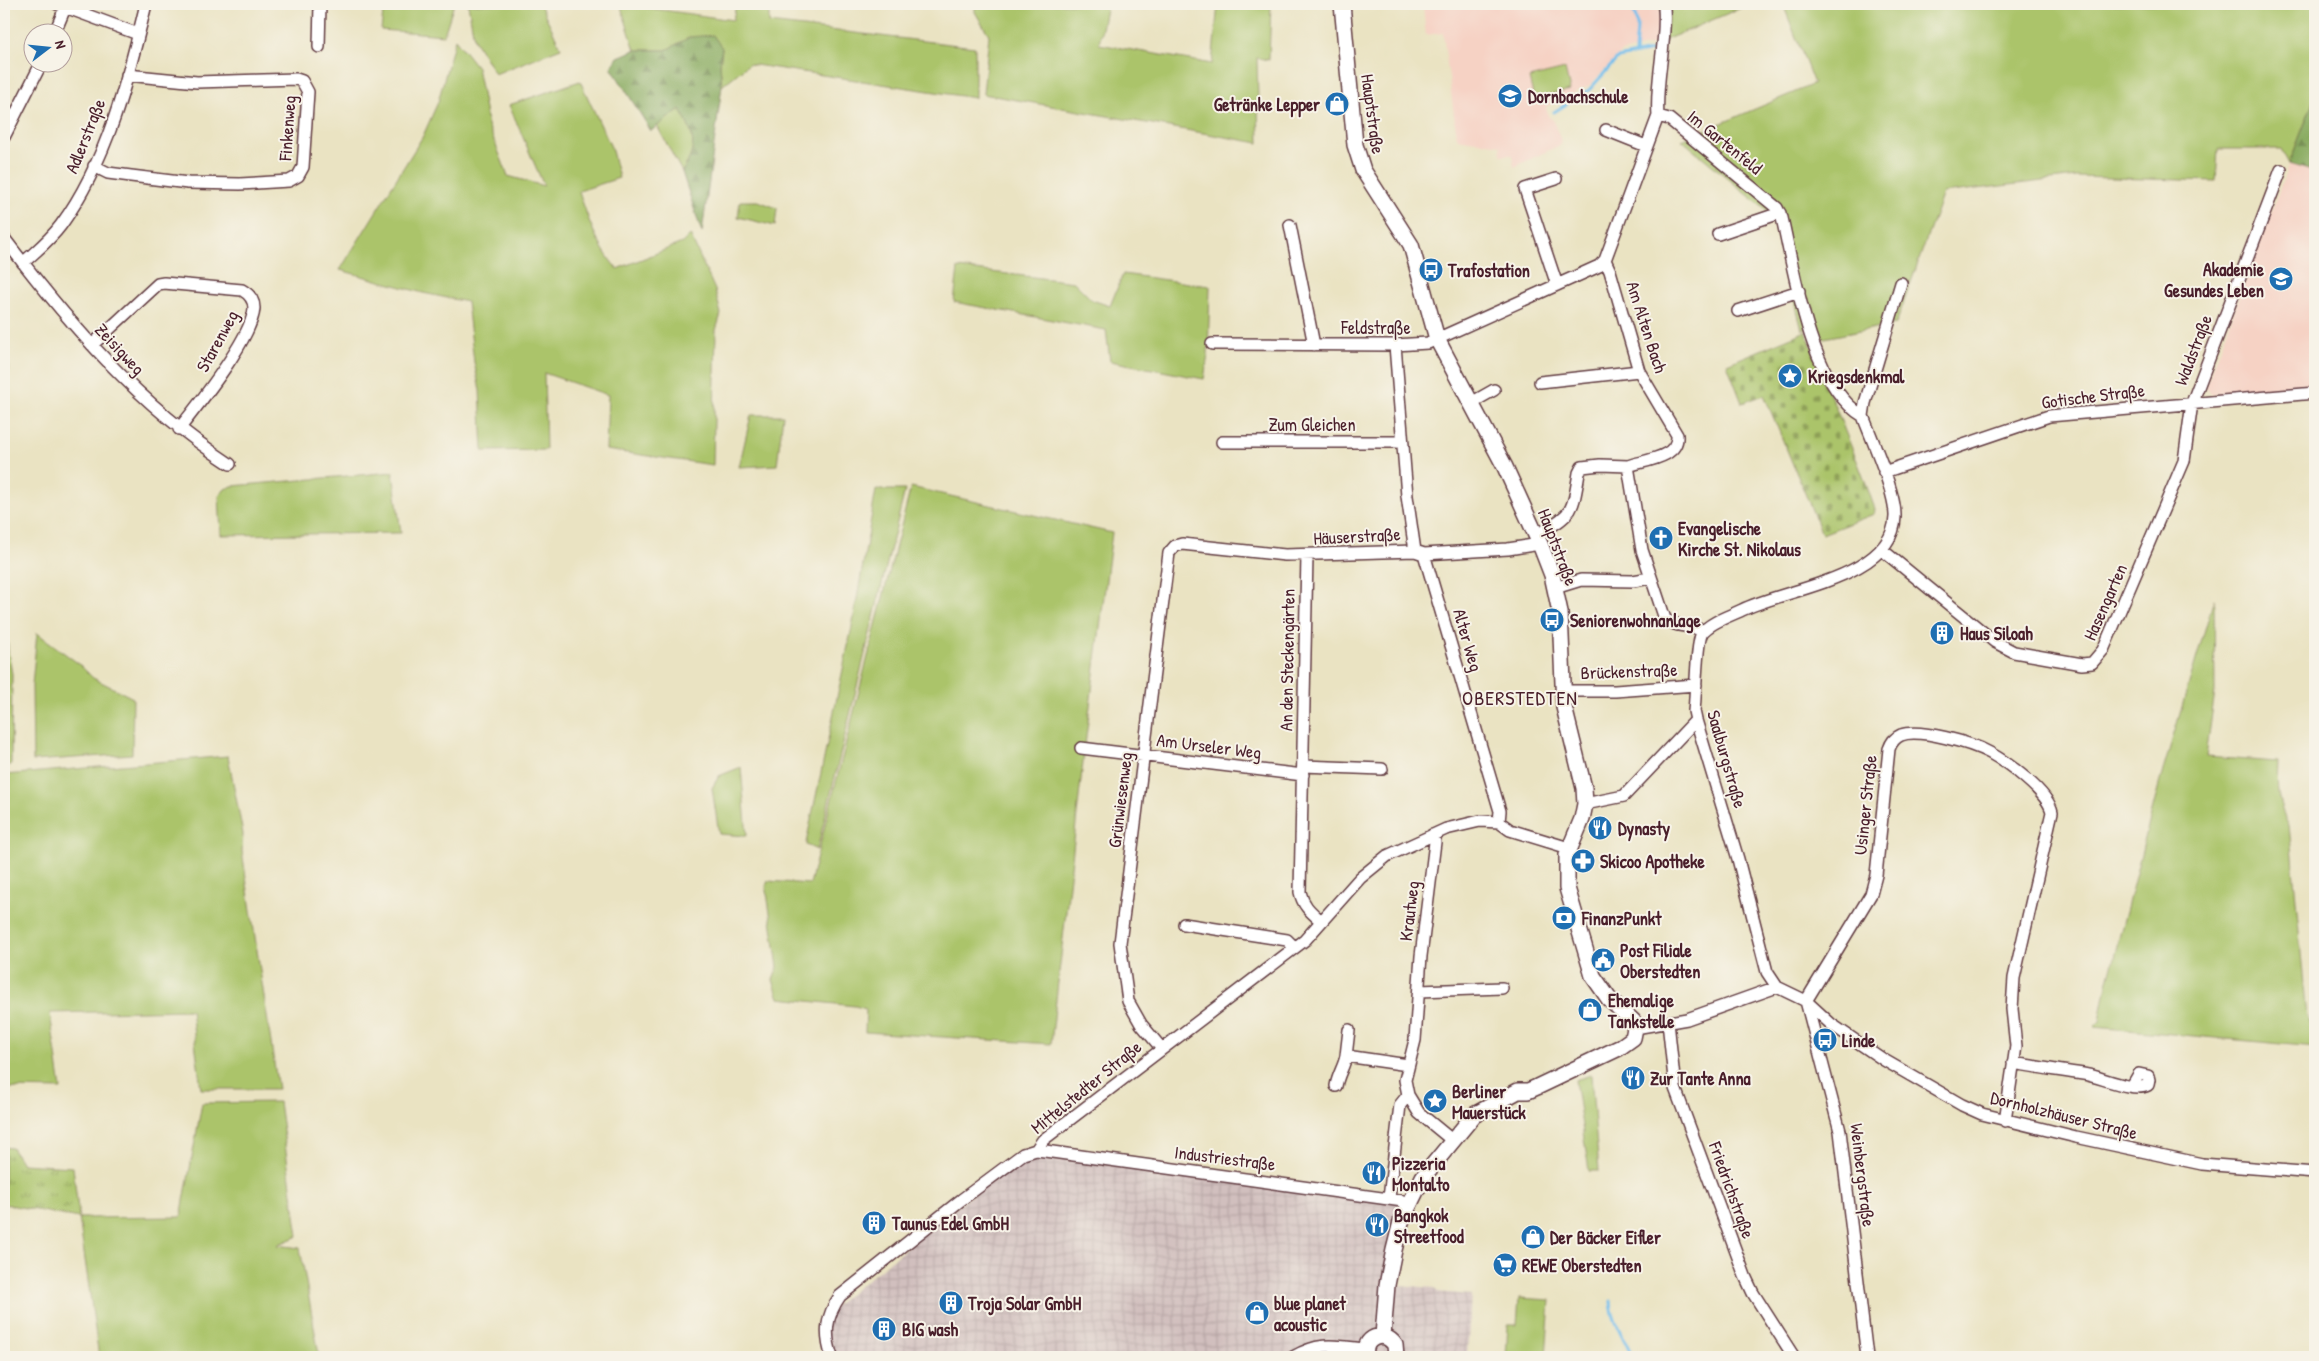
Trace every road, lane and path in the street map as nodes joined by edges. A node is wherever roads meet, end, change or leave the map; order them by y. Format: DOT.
graph roads {
  1 [pos="146,4"];
  2 [pos="320,4"];
  3 [pos="1342,4"];
  4 [pos="61,6"];
  5 [pos="1664,8"];
  6 [pos="57,22"];
  7 [pos="138,34"];
  8 [pos="320,47"];
  9 [pos="37,72"];
  10 [pos="127,74"];
  11 [pos="1658,116"];
  12 [pos="1606,130"];
  13 [pos="4,137"];
  14 [pos="1646,146"];
  15 [pos="94,166"];
  16 [pos="2281,170"];
  17 [pos="1556,179"];
  18 [pos="1780,213"];
  19 [pos="1290,225"];
  20 [pos="1718,234"];
  21 [pos="4,238"];
  22 [pos="1605,260"];
  23 [pos="23,263"];
  24 [pos="1901,284"];
  25 [pos="1557,285"];
  26 [pos="1799,291"];
  27 [pos="1738,311"];
  28 [pos="1437,339"];
  29 [pos="1212,344"];
  30 [pos="92,345"];
  31 [pos="1314,345"];
  32 [pos="1395,345"];
  33 [pos="1639,371"];
  34 [pos="1540,382"];
  35 [pos="1494,390"];
  36 [pos="2315,393"];
  37 [pos="1471,403"];
  38 [pos="2192,403"];
  39 [pos="1863,416"];
  40 [pos="180,429"];
  41 [pos="1222,442"];
  42 [pos="1402,442"];
  43 [pos="230,464"];
  44 [pos="1628,466"];
  45 [pos="1884,472"];
  46 [pos="1538,540"];
  47 [pos="1174,546"];
  48 [pos="1881,549"];
  49 [pos="1420,552"];
  50 [pos="1307,556"];
  51 [pos="1650,578"];
  52 [pos="1555,588"];
  53 [pos="1703,631"];
  54 [pos="1696,686"];
  55 [pos="1563,691"];
  56 [pos="1696,720"];
  57 [pos="1081,748"];
  58 [pos="1144,756"];
  59 [pos="1382,769"];
  60 [pos="1303,771"];
  61 [pos="1585,804"];
  62 [pos="1499,822"];
  63 [pos="1432,835"];
  64 [pos="1569,848"];
  65 [pos="1321,921"];
  66 [pos="1184,924"];
  67 [pos="1294,947"];
  68 [pos="1777,987"];
  69 [pos="1502,988"];
  70 [pos="1419,991"];
  71 [pos="1806,1001"];
  72 [pos="1668,1022"];
  73 [pos="1635,1028"];
  74 [pos="1349,1030"];
  75 [pos="1162,1049"];
  76 [pos="1346,1056"];
  77 [pos="2013,1063"];
  78 [pos="1408,1065"];
  79 [pos="1336,1086"];
  80 [pos="2132,1086"];
  81 [pos="1408,1095"];
  82 [pos="2005,1121"];
  83 [pos="1453,1140"];
  84 [pos="1036,1150"];
  85 [pos="2315,1172"];
  86 [pos="1389,1198"];
  87 [pos="1410,1202"];
  88 [pos="1383,1336"];
  89 [pos="1365,1353"];
  90 [pos="832,1357"];
  91 [pos="1293,1357"];
  92 [pos="1396,1357"];
  93 [pos="1794,1357"];
  94 [pos="1867,1357"];
  1 -- 7 [label="street, Adlerstraße"];
  2 -- 8 [label="street"];
  3 -- 28 [label="street, Hauptstraße"];
  4 -- 6 [label="street"];
  4 -- 7 [label="street"];
  5 -- 11 [label="street, Im Gartenfeld"];
  7 -- 10 [label="street, Adlerstraße"];
  9 -- 13 [label="street"];
  10 -- 15 [label="street, Adlerstraße"];
  10 -- 15 [label="street, Finkenweg"];
  11 -- 14 [label="street"];
  11 -- 18 [label="street, Im Gartenfeld"];
  12 -- 14 [label="street"];
  14 -- 22 [label="street"];
  15 -- 23 [label="street, Adlerstraße"];
  16 -- 38 [label="street, Waldstraße"];
  17 -- 25 [label="street"];
  18 -- 20 [label="street"];
  18 -- 26 [label="street, Im Gartenfeld"];
  19 -- 31 [label="street"];
  21 -- 23 [label="street, Zeisigweg"];
  22 -- 25 [label="street"];
  22 -- 33 [label="street, Am Alten Bach"];
  23 -- 30 [label="street, Zeisigweg"];
  24 -- 39 [label="street"];
  25 -- 28 [label="street"];
  26 -- 27 [label="street"];
  26 -- 39 [label="street, Im Gartenfeld"];
  28 -- 32 [label="street, Feldstraße"];
  28 -- 37 [label="street, Hauptstraße"];
  29 -- 31 [label="street, Feldstraße"];
  30 -- 40 [label="street, Zeisigweg"];
  30 -- 40 [label="street, Starenweg"];
  31 -- 32 [label="street, Feldstraße"];
  32 -- 42 [label="street, Alter Weg"];
  33 -- 34 [label="street"];
  33 -- 44 [label="street, Am Alten Bach"];
  35 -- 37 [label="street"];
  36 -- 38 [label="street, Gotische Straße"];
  37 -- 46 [label="street, Hauptstraße"];
  38 -- 45 [label="street, Gotische Straße"];
  38 -- 48 [label="street, Hasengarten"];
  39 -- 45 [label="street"];
  40 -- 43 [label="street, Zeisigweg"];
  41 -- 42 [label="street, Zum Gleichen"];
  42 -- 49 [label="street, Alter Weg"];
  44 -- 46 [label="street"];
  44 -- 51 [label="street"];
  45 -- 48 [label="street"];
  46 -- 49 [label="street, Häuserstraße"];
  46 -- 52 [label="street, Hauptstraße"];
  47 -- 50 [label="street, Häuserstraße"];
  47 -- 58 [label="street, Grünwiesenweg"];
  48 -- 53 [label="street"];
  49 -- 50 [label="street, Häuserstraße"];
  49 -- 62 [label="street, Alter Weg"];
  50 -- 60 [label="street, An den Steckengärten"];
  51 -- 52 [label="street"];
  51 -- 53 [label="street"];
  52 -- 55 [label="street, Hauptstraße"];
  53 -- 54 [label="street, Saalburgstraße"];
  54 -- 55 [label="street, Brückenstraße"];
  54 -- 56 [label="street, Saalburgstraße"];
  55 -- 61 [label="street, Hauptstraße"];
  56 -- 61 [label="street"];
  56 -- 68 [label="street, Saalburgstraße"];
  57 -- 58 [label="street, Am Urseler Weg"];
  58 -- 60 [label="street, Am Urseler Weg"];
  58 -- 75 [label="street, Grünwiesenweg"];
  59 -- 60 [label="street"];
  60 -- 65 [label="street, An den Steckengärten"];
  61 -- 64 [label="street, Hauptstraße"];
  62 -- 63 [label="street, Mittelstedter Straße"];
  62 -- 64 [label="street, Mittelstedter Straße"];
  63 -- 65 [label="street, Mittelstedter Straße"];
  63 -- 70 [label="street, Krautweg"];
  64 -- 73 [label="street, Hauptstraße"];
  65 -- 67 [label="street, Mittelstedter Straße"];
  66 -- 67 [label="street"];
  67 -- 75 [label="street, Mittelstedter Straße"];
  68 -- 71 [label="street"];
  68 -- 72 [label="street"];
  69 -- 70 [label="street"];
  70 -- 78 [label="street, Krautweg"];
  71 -- 77 [label="street, Usinger Straße"];
  71 -- 82 [label="street, Dornholzhäuser Straße"];
  71 -- 94 [label="street, Weinbergstraße"];
  72 -- 73 [label="street"];
  72 -- 93 [label="street, Friedrichstraße"];
  73 -- 83 [label="street"];
  74 -- 76 [label="street"];
  75 -- 84 [label="street, Mittelstedter Straße"];
  76 -- 78 [label="street"];
  76 -- 79 [label="street"];
  77 -- 80 [label="street"];
  77 -- 82 [label="street, Usinger Straße"];
  78 -- 81 [label="street, Krautweg"];
  81 -- 83 [label="street"];
  81 -- 86 [label="street, Krautweg"];
  82 -- 85 [label="street, Dornholzhäuser Straße"];
  83 -- 87 [label="street"];
  84 -- 86 [label="street, Industriestraße"];
  84 -- 90 [label="street, Mittelstedter Straße"];
  86 -- 87 [label="street, Industriestraße"];
  87 -- 88 [label="street"];
  88 -- 89 [label="street"];
  88 -- 92 [label="street"];
  89 -- 91 [label="street"];
}
